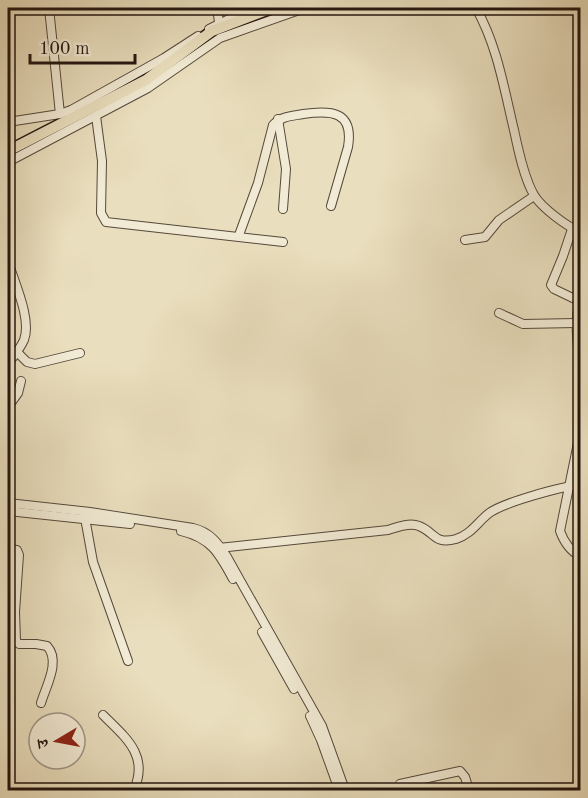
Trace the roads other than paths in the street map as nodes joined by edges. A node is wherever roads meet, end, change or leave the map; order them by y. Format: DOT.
graph roads {
  1 [pos="49,8"];
  2 [pos="217,8"];
  3 [pos="251,8"];
  4 [pos="272,8"];
  5 [pos="305,8"];
  6 [pos="476,8"];
  7 [pos="219,22"];
  8 [pos="60,114"];
  9 [pos="96,116"];
  10 [pos="278,119"];
  11 [pos="8,122"];
  12 [pos="8,151"];
  13 [pos="8,162"];
  14 [pos="534,196"];
  15 [pos="332,206"];
  16 [pos="283,209"];
  17 [pos="576,230"];
  18 [pos="239,235"];
  19 [pos="465,240"];
  20 [pos="283,242"];
  21 [pos="8,261"];
  22 [pos="580,301"];
  23 [pos="499,314"];
  24 [pos="576,323"];
  25 [pos="17,352"];
  26 [pos="80,353"];
  27 [pos="8,364"];
  28 [pos="580,364"];
  29 [pos="21,381"];
  30 [pos="8,407"];
  31 [pos="580,433"];
  32 [pos="571,485"];
  33 [pos="580,485"];
  34 [pos="8,503"];
  35 [pos="8,511"];
  36 [pos="85,518"];
  37 [pos="218,548"];
  38 [pos="8,549"];
  39 [pos="580,556"];
  40 [pos="128,661"];
  41 [pos="41,703"];
  42 [pos="103,715"];
  43 [pos="400,784"];
  44 [pos="552,788"];
  45 [pos="134,790"];
  46 [pos="339,790"];
  47 [pos="345,790"];
  48 [pos="469,790"];
  49 [pos="540,790"];
  1 -- 8 [label="street"];
  2 -- 7 [label="street"];
  3 -- 7 [label="street"];
  4 -- 12 [label="main road"];
  5 -- 9 [label="street"];
  6 -- 14 [label="street"];
  7 -- 8 [label="street"];
  8 -- 11 [label="street"];
  9 -- 13 [label="street"];
  9 -- 18 [label="street"];
  10 -- 15 [label="street"];
  10 -- 16 [label="street"];
  10 -- 18 [label="street"];
  14 -- 17 [label="street"];
  14 -- 19 [label="street"];
  17 -- 22 [label="street"];
  18 -- 20 [label="street"];
  21 -- 25 [label="street"];
  22 -- 24 [label="street"];
  23 -- 24 [label="street"];
  24 -- 28 [label="street"];
  25 -- 26 [label="street"];
  25 -- 27 [label="street"];
  29 -- 30 [label="street"];
  31 -- 32 [label="street"];
  32 -- 33 [label="street"];
  32 -- 37 [label="street"];
  32 -- 39 [label="street"];
  34 -- 37 [label="street"];
  35 -- 36 [label="street"];
  36 -- 37 [label="street"];
  36 -- 40 [label="street"];
  37 -- 46 [label="street"];
  37 -- 47 [label="street"];
  38 -- 41 [label="street"];
  42 -- 45 [label="street"];
  43 -- 48 [label="street"];
  44 -- 49 [label="street"];
}
